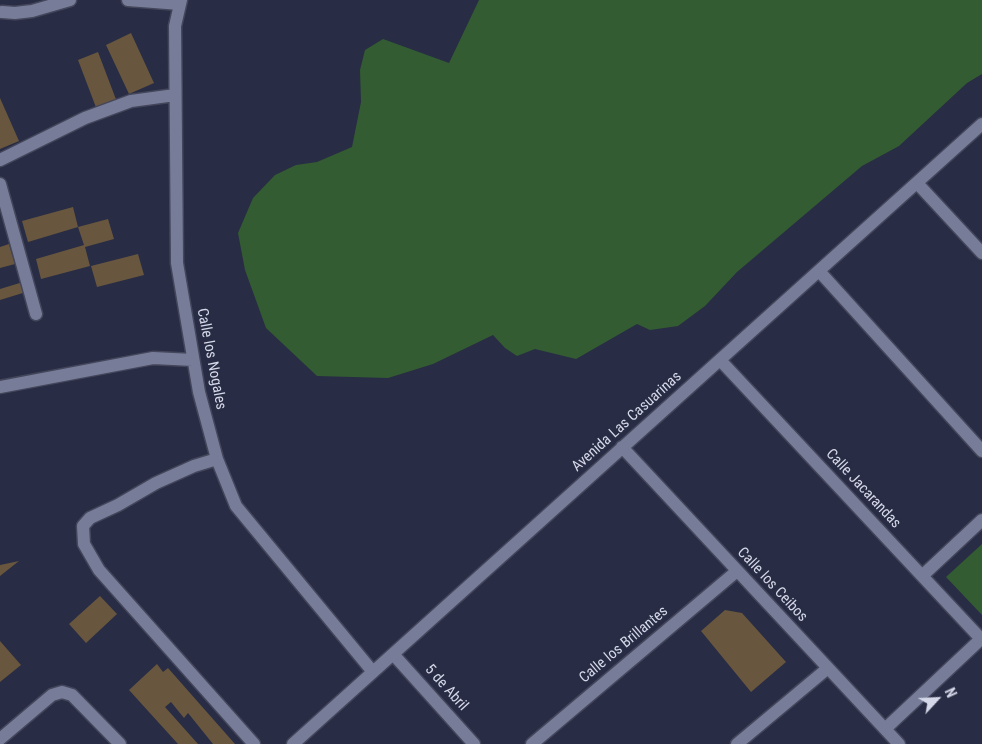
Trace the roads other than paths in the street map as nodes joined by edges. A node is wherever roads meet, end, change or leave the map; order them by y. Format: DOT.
graph roads {
  1 [pos="9,0"];
  2 [pos="70,0"];
  3 [pos="128,0"];
  4 [pos="181,2"];
  5 [pos="1,13"];
  6 [pos="175,95"];
  7 [pos="982,124"];
  8 [pos="0,160"];
  9 [pos="917,182"];
  10 [pos="0,184"];
  11 [pos="982,252"];
  12 [pos="819,271"];
  13 [pos="36,314"];
  14 [pos="193,360"];
  15 [pos="720,360"];
  16 [pos="0,387"];
  17 [pos="622,447"];
  18 [pos="982,451"];
  19 [pos="217,459"];
  20 [pos="982,520"];
  21 [pos="737,571"];
  22 [pos="922,576"];
  23 [pos="982,639"];
  24 [pos="393,654"];
  25 [pos="828,668"];
  26 [pos="373,672"];
  27 [pos="885,729"];
  28 [pos="0,739"];
  29 [pos="112,741"];
  30 [pos="254,744"];
  31 [pos="293,744"];
  32 [pos="474,744"];
  33 [pos="532,744"];
  34 [pos="737,744"];
  35 [pos="899,744"];
  1 -- 5 [label="street"];
  2 -- 5 [label="street"];
  3 -- 4 [label="street"];
  4 -- 6 [label="street, Calle los Nogales"];
  6 -- 8 [label="street"];
  6 -- 14 [label="street, Calle los Nogales"];
  7 -- 9 [label="street, Avenida Las Casuarinas"];
  9 -- 11 [label="street"];
  9 -- 12 [label="street, Avenida Las Casuarinas"];
  10 -- 13 [label="street"];
  12 -- 15 [label="street, Avenida Las Casuarinas"];
  12 -- 18 [label="street"];
  14 -- 16 [label="street"];
  14 -- 19 [label="street, Calle los Nogales"];
  15 -- 17 [label="street, Avenida Las Casuarinas"];
  15 -- 22 [label="street, Calle Jacarandas"];
  17 -- 21 [label="street, Calle los Ceibos"];
  17 -- 24 [label="street, Avenida Las Casuarinas"];
  19 -- 26 [label="street, Calle los Nogales"];
  19 -- 30 [label="street"];
  20 -- 22 [label="street"];
  21 -- 25 [label="street, Calle los Ceibos"];
  21 -- 33 [label="street, Calle los Brillantes"];
  22 -- 23 [label="street, Calle Jacarandas"];
  23 -- 27 [label="street"];
  24 -- 26 [label="street, Avenida Las Casuarinas"];
  24 -- 32 [label="street, 5 de Abril"];
  25 -- 27 [label="street, Calle los Ceibos"];
  25 -- 34 [label="street"];
  26 -- 31 [label="street, Avenida Las Casuarinas"];
  27 -- 35 [label="street, Calle los Ceibos"];
  28 -- 29 [label="street"];
}
